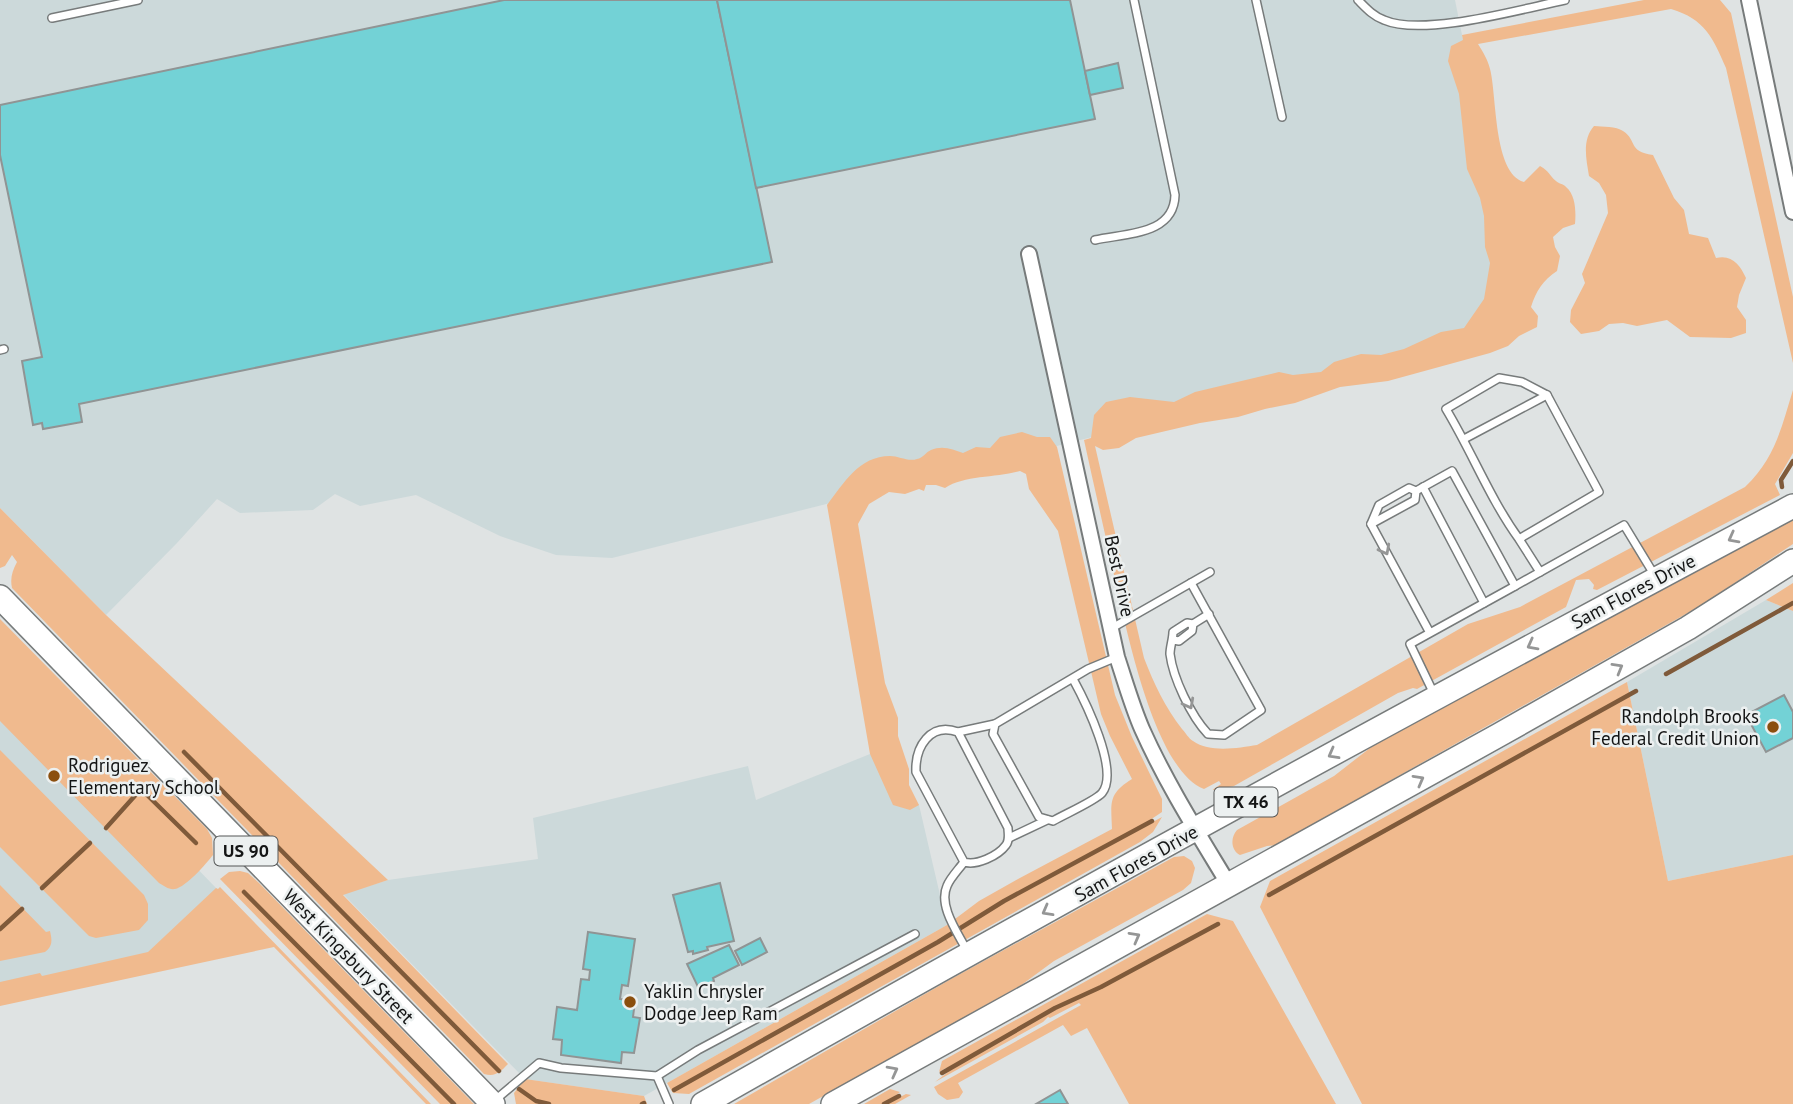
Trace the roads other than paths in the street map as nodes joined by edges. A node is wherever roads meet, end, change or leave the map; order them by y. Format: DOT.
graph roads {
  1 [pos="138,0"];
  2 [pos="1134,0"];
  3 [pos="1256,0"];
  4 [pos="1358,0"];
  5 [pos="1565,0"];
  6 [pos="1749,0"];
  7 [pos="52,18"];
  8 [pos="1282,117"];
  9 [pos="1793,212"];
  10 [pos="1095,240"];
  11 [pos="1030,254"];
  12 [pos="1547,396"];
  13 [pos="1464,439"];
  14 [pos="1419,489"];
  15 [pos="1793,506"];
  16 [pos="1371,524"];
  17 [pos="1518,539"];
  18 [pos="1793,561"];
  19 [pos="1210,572"];
  20 [pos="1540,572"];
  21 [pos="1657,579"];
  22 [pos="1191,583"];
  23 [pos="1515,586"];
  24 [pos="0,597"];
  25 [pos="1484,603"];
  26 [pos="1209,614"];
  27 [pos="1112,628"];
  28 [pos="1430,633"];
  29 [pos="1118,657"];
  30 [pos="1073,679"];
  31 [pos="1436,698"];
  32 [pos="995,724"];
  33 [pos="958,732"];
  34 [pos="1048,819"];
  35 [pos="1196,830"];
  36 [pos="1009,838"];
  37 [pos="964,862"];
  38 [pos="1229,885"];
  39 [pos="915,934"];
  40 [pos="968,955"];
  41 [pos="656,1076"];
  42 [pos="493,1103"];
  43 [pos="669,1104"];
  44 [pos="703,1104"];
  45 [pos="833,1104"];
  1 -- 7 [label="lane"];
  2 -- 10 [label="lane"];
  3 -- 8 [label="lane"];
  4 -- 5 [label="lane"];
  6 -- 9 [label="street"];
  11 -- 27 [label="street, Best Drive"];
  12 -- 13 [label="lane"];
  12 -- 13 [label="lane"];
  12 -- 17 [label="lane"];
  13 -- 17 [label="lane"];
  14 -- 16 [label="lane"];
  14 -- 16 [label="lane"];
  14 -- 23 [label="lane"];
  14 -- 25 [label="lane"];
  15 -- 21 [label="main road, Sam Flores Drive / TX 46, one-way"];
  16 -- 28 [label="lane, one-way"];
  17 -- 20 [label="lane"];
  38 -- 18 [label="main road, one-way"];
  19 -- 22 [label="lane"];
  20 -- 21 [label="lane"];
  20 -- 23 [label="lane"];
  21 -- 31 [label="main road, Sam Flores Drive / TX 46, one-way"];
  22 -- 26 [label="lane"];
  22 -- 27 [label="lane"];
  23 -- 25 [label="lane"];
  24 -- 42 [label="main road, West Kingsbury Street / US 90"];
  25 -- 28 [label="lane"];
  26 -- 26 [label="lane, one-way"];
  27 -- 29 [label="street, Best Drive"];
  28 -- 31 [label="lane"];
  29 -- 30 [label="lane"];
  29 -- 35 [label="street, Best Drive"];
  30 -- 32 [label="lane"];
  30 -- 34 [label="lane"];
  31 -- 35 [label="main road, Sam Flores Drive / TX 46, one-way"];
  32 -- 33 [label="lane"];
  32 -- 34 [label="lane"];
  33 -- 36 [label="lane"];
  33 -- 37 [label="lane"];
  34 -- 36 [label="lane"];
  35 -- 38 [label="street, Best Drive"];
  35 -- 40 [label="main road, Sam Flores Drive / TX 46, one-way"];
  36 -- 37 [label="lane"];
  37 -- 40 [label="lane"];
  45 -- 38 [label="main road, one-way"];
  39 -- 41 [label="lane"];
  40 -- 44 [label="main road, Sam Flores Drive / TX 46"];
  41 -- 42 [label="lane"];
  41 -- 43 [label="lane"];
}
